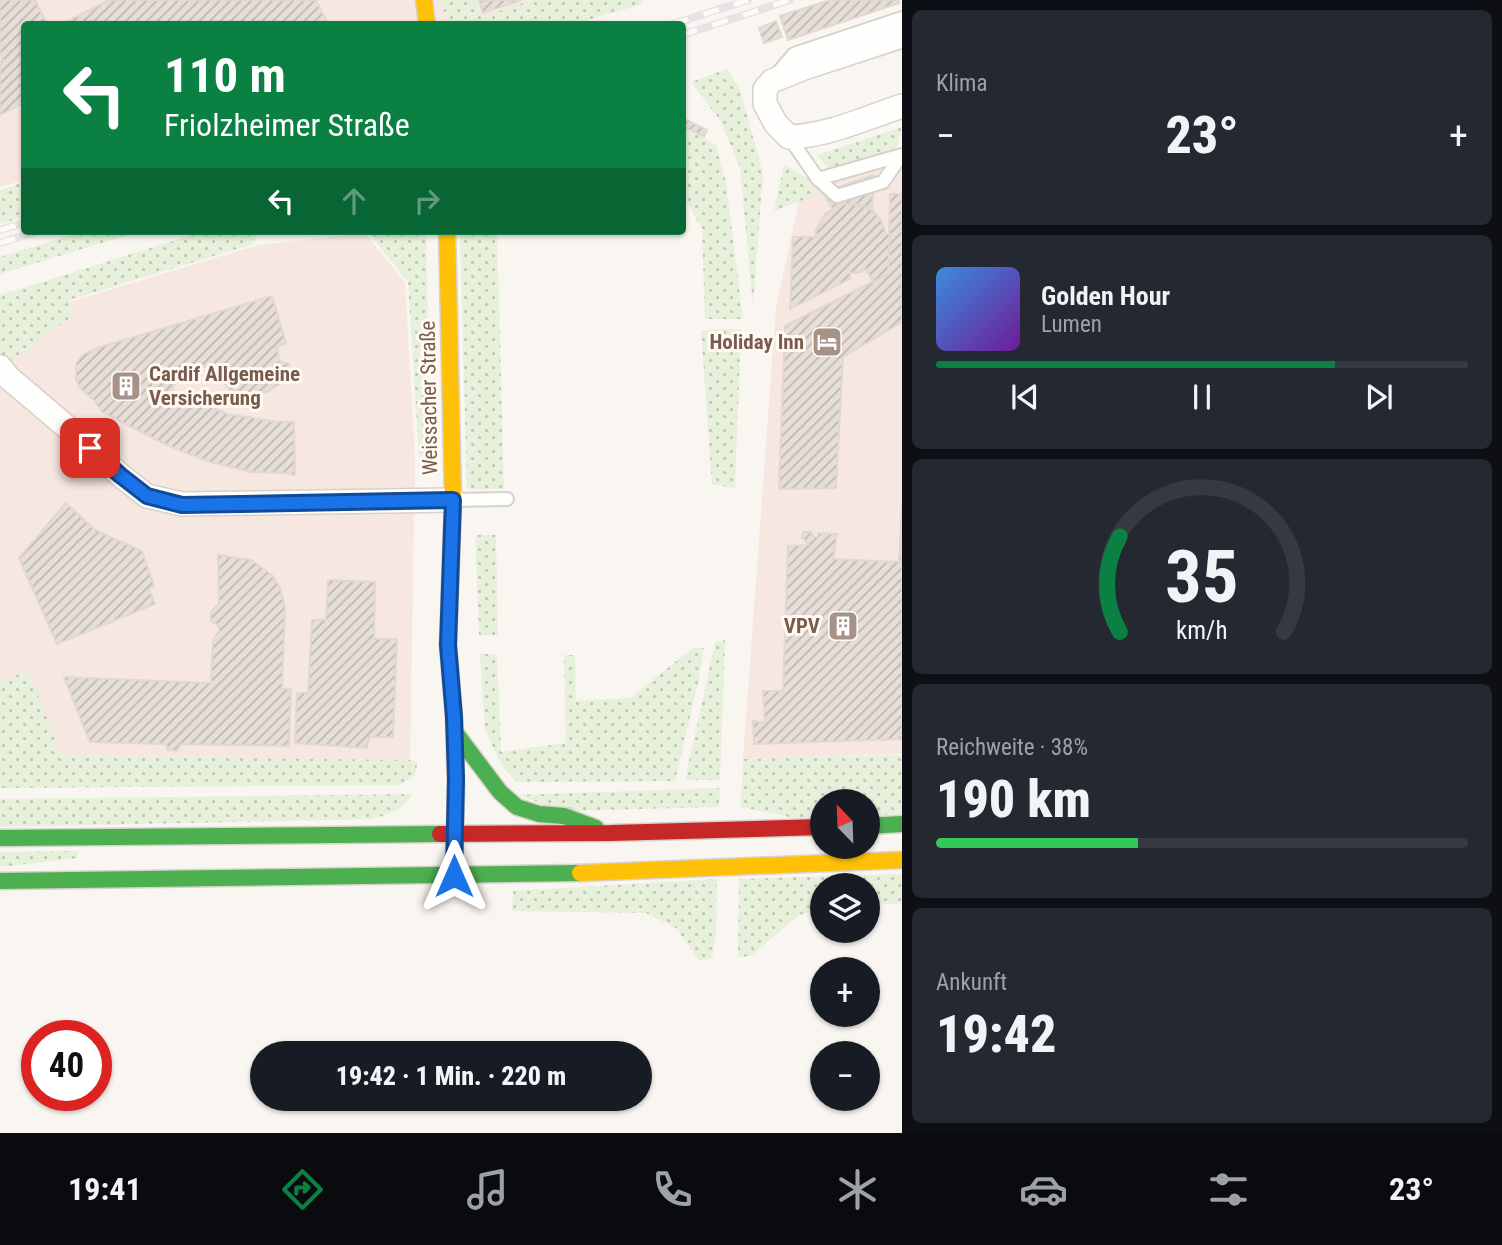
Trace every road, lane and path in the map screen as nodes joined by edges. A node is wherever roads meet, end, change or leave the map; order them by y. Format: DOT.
graph roads {
  1 [pos="424,0"];
  2 [pos="902,18"];
  3 [pos="427,21"];
  4 [pos="902,36"];
  5 [pos="772,81"];
  6 [pos="902,106"];
  7 [pos="789,137"];
  8 [pos="901,156"];
  9 [pos="818,179"];
  10 [pos="447,235"];
  11 [pos="3,378"];
  12 [pos="507,499"];
  13 [pos="453,500"];
  14 [pos="454,731"];
  15 [pos="902,824"];
  16 [pos="880,825"];
  17 [pos="810,827"];
  18 [pos="611,833"];
  19 [pos="454,834"];
  20 [pos="0,838"];
  21 [pos="902,860"];
  22 [pos="454,876"];
  23 [pos="0,881"];
  1 -- 3 [label="main road"];
  2 -- 5 [label="lane"];
  4 -- 5 [label="street"];
  5 -- 7 [label="street"];
  6 -- 7 [label="street"];
  7 -- 9 [label="lane"];
  8 -- 9 [label="lane"];
  8 -- 9 [label="lane"];
  10 -- 13 [label="main road, Weissacher Straße"];
  11 -- 13 [label="street"];
  12 -- 13 [label="lane"];
  13 -- 14 [label="main road, Weissacher Straße"];
  14 -- 18 [label="main road"];
  14 -- 19 [label="main road, Weissacher Straße"];
  15 -- 16 [label="main road"];
  17 -- 18 [label="main road"];
  18 -- 19 [label="main road"];
  19 -- 20 [label="main road"];
  19 -- 22 [label="main road, Weissacher Straße"];
  21 -- 22 [label="main road"];
  22 -- 23 [label="main road"];
}
